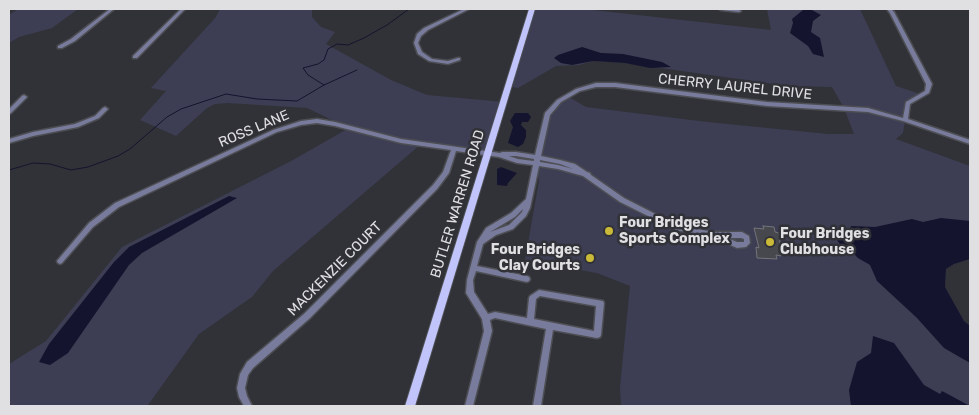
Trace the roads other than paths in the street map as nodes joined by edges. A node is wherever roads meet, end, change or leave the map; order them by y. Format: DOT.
graph roads {
  1 [pos="112,9"];
  2 [pos="183,9"];
  3 [pos="467,9"];
  4 [pos="532,9"];
  5 [pos="721,9"];
  6 [pos="891,10"];
  7 [pos="739,11"];
  8 [pos="60,47"];
  9 [pos="134,57"];
  10 [pos="458,60"];
  11 [pos="24,96"];
  12 [pos="105,109"];
  13 [pos="9,112"];
  14 [pos="905,120"];
  15 [pos="9,141"];
  16 [pos="970,142"];
  17 [pos="454,148"];
  18 [pos="488,153"];
  19 [pos="536,160"];
  20 [pos="714,235"];
  21 [pos="60,261"];
  22 [pos="473,268"];
  23 [pos="527,279"];
  24 [pos="486,318"];
  25 [pos="530,322"];
  26 [pos="550,326"];
  27 [pos="248,406"];
  28 [pos="410,406"];
  29 [pos="470,406"];
  30 [pos="537,406"];
  1 -- 8 [label="street"];
  2 -- 9 [label="street"];
  3 -- 10 [label="street"];
  4 -- 18 [label="main road, BUTLER WARREN ROAD"];
  5 -- 7 [label="street"];
  6 -- 14 [label="street"];
  11 -- 13 [label="street"];
  12 -- 15 [label="street"];
  14 -- 16 [label="street, CHERRY LAUREL DRIVE"];
  14 -- 19 [label="street, CHERRY LAUREL DRIVE"];
  17 -- 18 [label="street, ROSS LANE"];
  17 -- 21 [label="street, ROSS LANE"];
  17 -- 27 [label="street, MACKENZIE COURT"];
  18 -- 19 [label="street, ROSS LANE"];
  18 -- 28 [label="main road, BUTLER WARREN ROAD"];
  19 -- 20 [label="street, ROSS LANE"];
  19 -- 22 [label="street, CHERRY LAUREL DRIVE"];
  22 -- 23 [label="street"];
  22 -- 24 [label="street"];
  24 -- 25 [label="street"];
  24 -- 29 [label="street"];
  25 -- 26 [label="street"];
  25 -- 26 [label="street"];
  26 -- 30 [label="street"];
}
